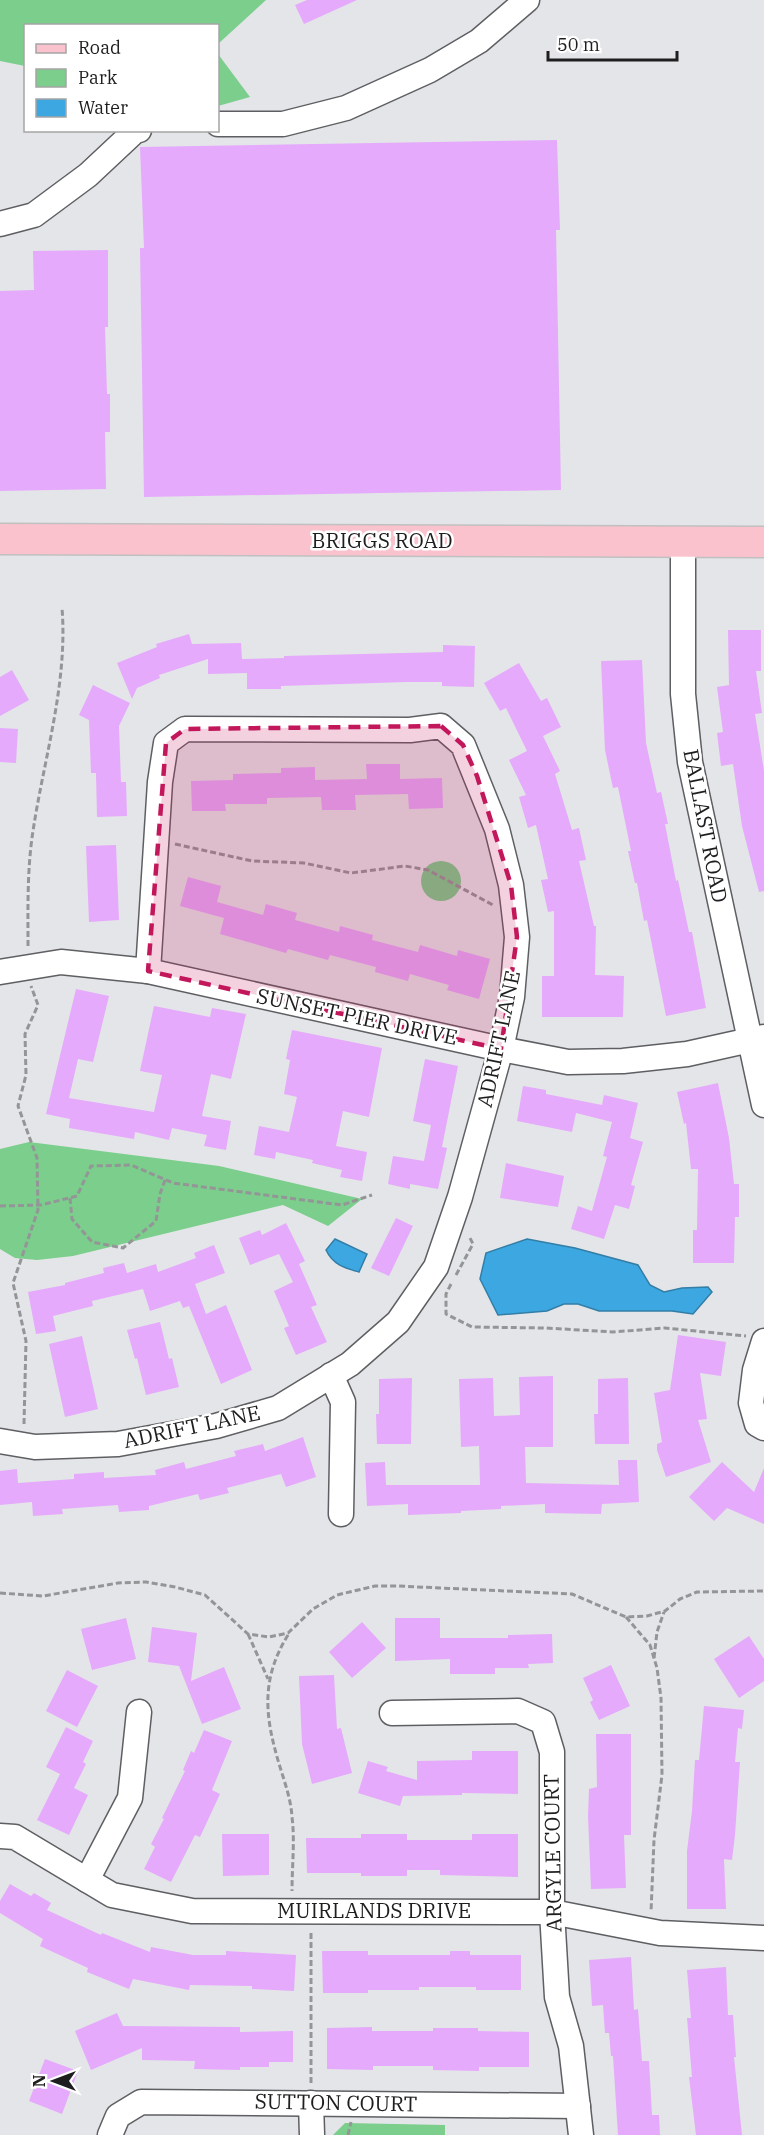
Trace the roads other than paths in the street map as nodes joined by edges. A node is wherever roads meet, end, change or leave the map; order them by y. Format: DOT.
graph roads {
  1 [pos="527,0"];
  2 [pos="219,124"];
  3 [pos="135,132"];
  4 [pos="0,224"];
  5 [pos="0,538"];
  6 [pos="683,542"];
  7 [pos="764,542"];
  8 [pos="148,971"];
  9 [pos="0,972"];
  10 [pos="757,1039"];
  11 [pos="501,1049"];
  12 [pos="764,1105"];
  13 [pos="757,1339"];
  14 [pos="331,1376"];
  15 [pos="764,1428"];
  16 [pos="0,1442"];
  17 [pos="341,1514"];
  18 [pos="139,1712"];
  19 [pos="392,1713"];
  20 [pos="0,1836"];
  21 [pos="87,1880"];
  22 [pos="552,1912"];
  23 [pos="764,1938"];
  24 [pos="311,2103"];
  25 [pos="578,2106"];
  26 [pos="110,2135"];
  27 [pos="312,2135"];
  28 [pos="581,2135"];
  1 -- 2 [label="street"];
  3 -- 4 [label="street"];
  5 -- 6 [label="main road, BRIGGS ROAD"];
  6 -- 7 [label="main road, BRIGGS ROAD"];
  6 -- 10 [label="street, BALLAST ROAD"];
  8 -- 9 [label="street, SUNSET PIER DRIVE"];
  8 -- 11 [label="street, SUNSET PIER DRIVE"];
  8 -- 11 [label="street, ADRIFT LANE"];
  10 -- 11 [label="street, SUNSET PIER DRIVE"];
  10 -- 12 [label="street, BALLAST ROAD"];
  11 -- 14 [label="street, ADRIFT LANE"];
  13 -- 15 [label="street"];
  14 -- 16 [label="street, ADRIFT LANE"];
  14 -- 17 [label="street"];
  18 -- 21 [label="street"];
  19 -- 22 [label="street, ARGYLE COURT"];
  20 -- 21 [label="street, MUIRLANDS DRIVE"];
  21 -- 22 [label="street, MUIRLANDS DRIVE"];
  22 -- 23 [label="street, MUIRLANDS DRIVE"];
  22 -- 25 [label="street, ARGYLE COURT"];
  24 -- 25 [label="street, SUTTON COURT"];
  24 -- 26 [label="street, SUTTON COURT"];
  24 -- 27 [label="street"];
  25 -- 28 [label="street, ARGYLE COURT"];
}
